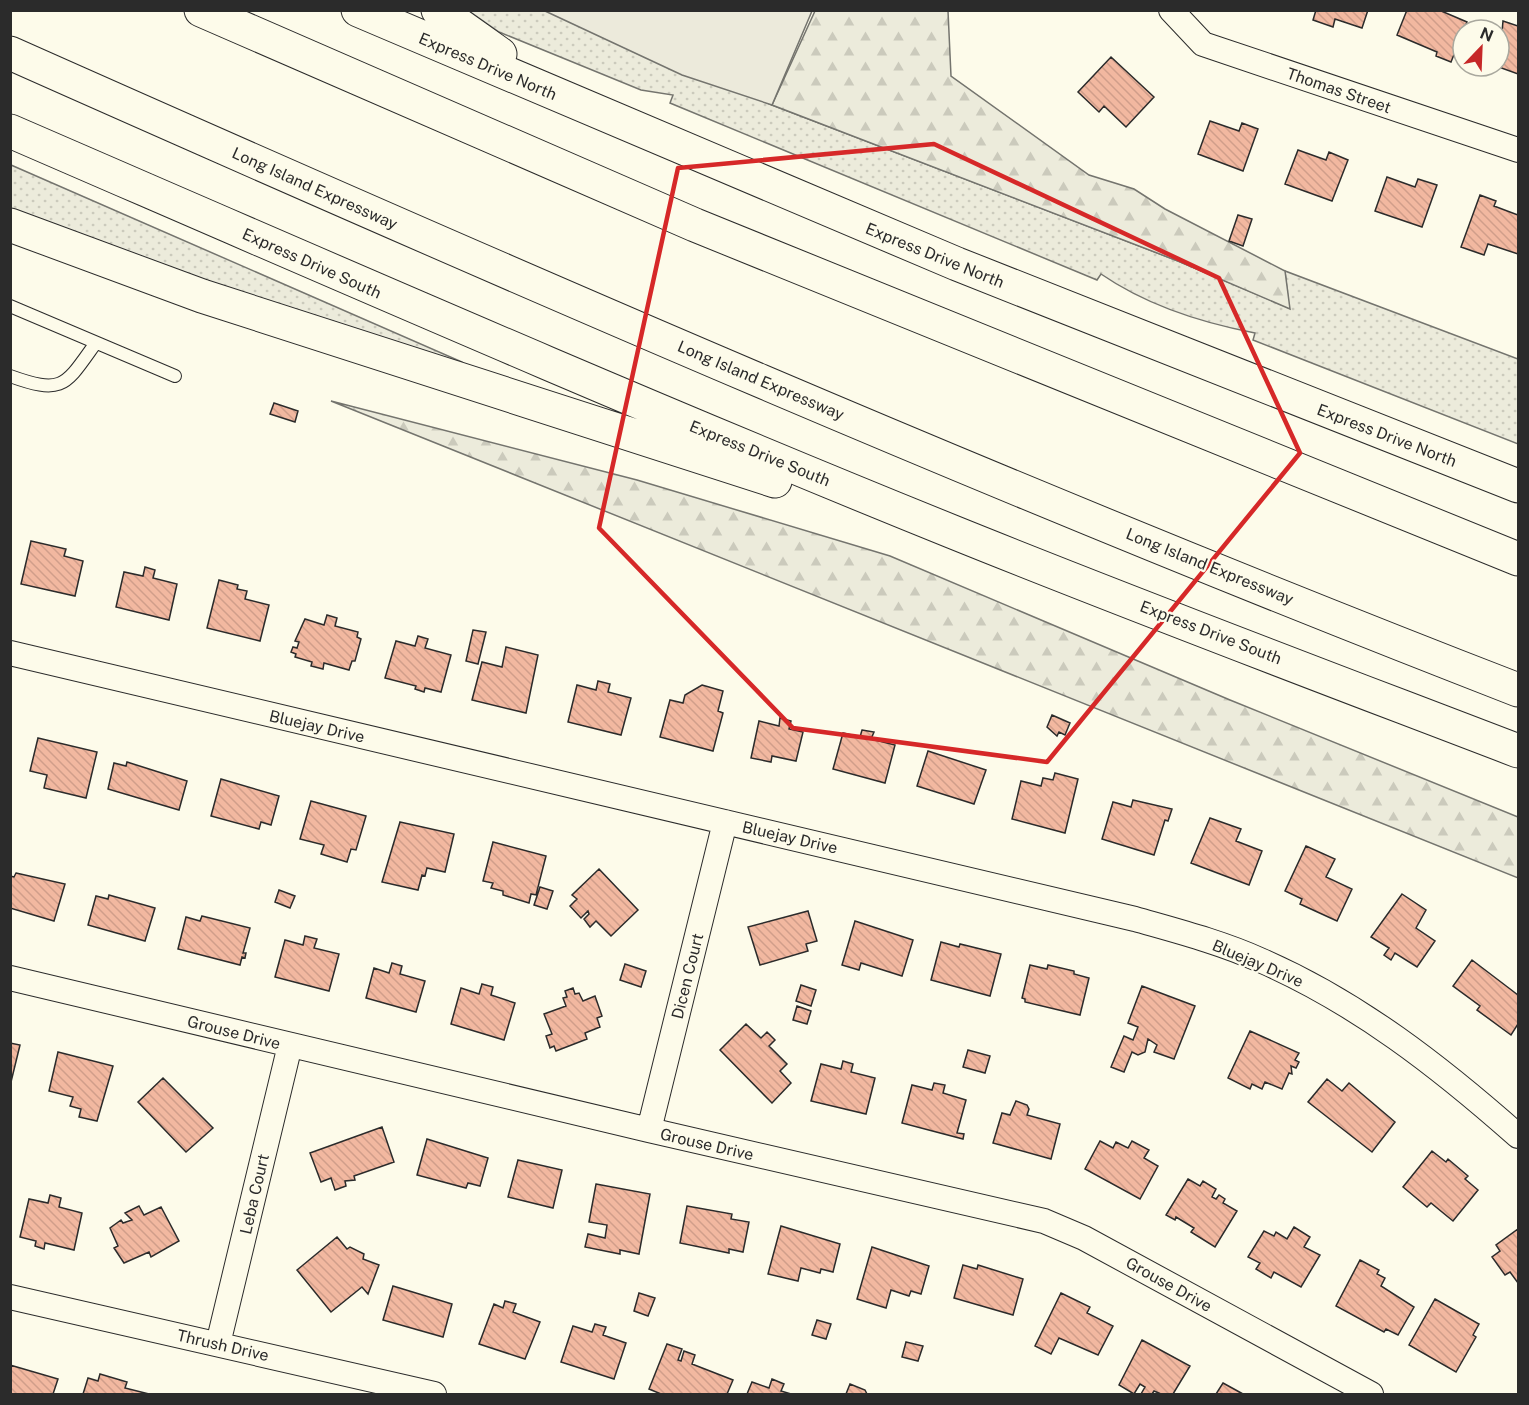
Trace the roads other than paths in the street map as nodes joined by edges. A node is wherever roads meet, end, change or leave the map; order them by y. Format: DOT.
graph roads {
  1 [pos="201,10"];
  2 [pos="358,10"];
  3 [pos="438,10"];
  4 [pos="1171,10"];
  5 [pos="10,53"];
  6 [pos="585,108"];
  7 [pos="10,131"];
  8 [pos="1518,150"];
  9 [pos="10,225"];
  10 [pos="10,306"];
  11 [pos="95,344"];
  12 [pos="10,376"];
  13 [pos="175,376"];
  14 [pos="1518,486"];
  15 [pos="956,533"];
  16 [pos="1518,560"];
  17 [pos="10,653"];
  18 [pos="1518,690"];
  19 [pos="1518,751"];
  20 [pos="725,822"];
  21 [pos="10,978"];
  22 [pos="290,1045"];
  23 [pos="649,1130"];
  24 [pos="1518,1136"];
  25 [pos="10,1297"];
  26 [pos="218,1344"];
  27 [pos="434,1395"];
  28 [pos="1371,1395"];
  1 -- 16 [label="highway"];
  2 -- 6 [label="highway, Express Drive North"];
  3 -- 6 [label="highway"];
  4 -- 8 [label="street, Thomas Street"];
  5 -- 18 [label="highway, Long Island Expressway"];
  6 -- 14 [label="highway, Express Drive North"];
  7 -- 15 [label="highway, Express Drive South"];
  9 -- 15 [label="highway"];
  10 -- 11 [label="lane"];
  11 -- 12 [label="lane"];
  11 -- 13 [label="lane"];
  15 -- 19 [label="highway, Express Drive South"];
  17 -- 20 [label="street, Bluejay Drive"];
  20 -- 23 [label="street, Dicen Court"];
  20 -- 24 [label="street, Bluejay Drive"];
  21 -- 22 [label="street, Grouse Drive"];
  22 -- 23 [label="street, Grouse Drive"];
  22 -- 26 [label="street, Leba Court"];
  23 -- 28 [label="street, Grouse Drive"];
  25 -- 26 [label="street, Thrush Drive"];
  26 -- 27 [label="street, Thrush Drive"];
}
